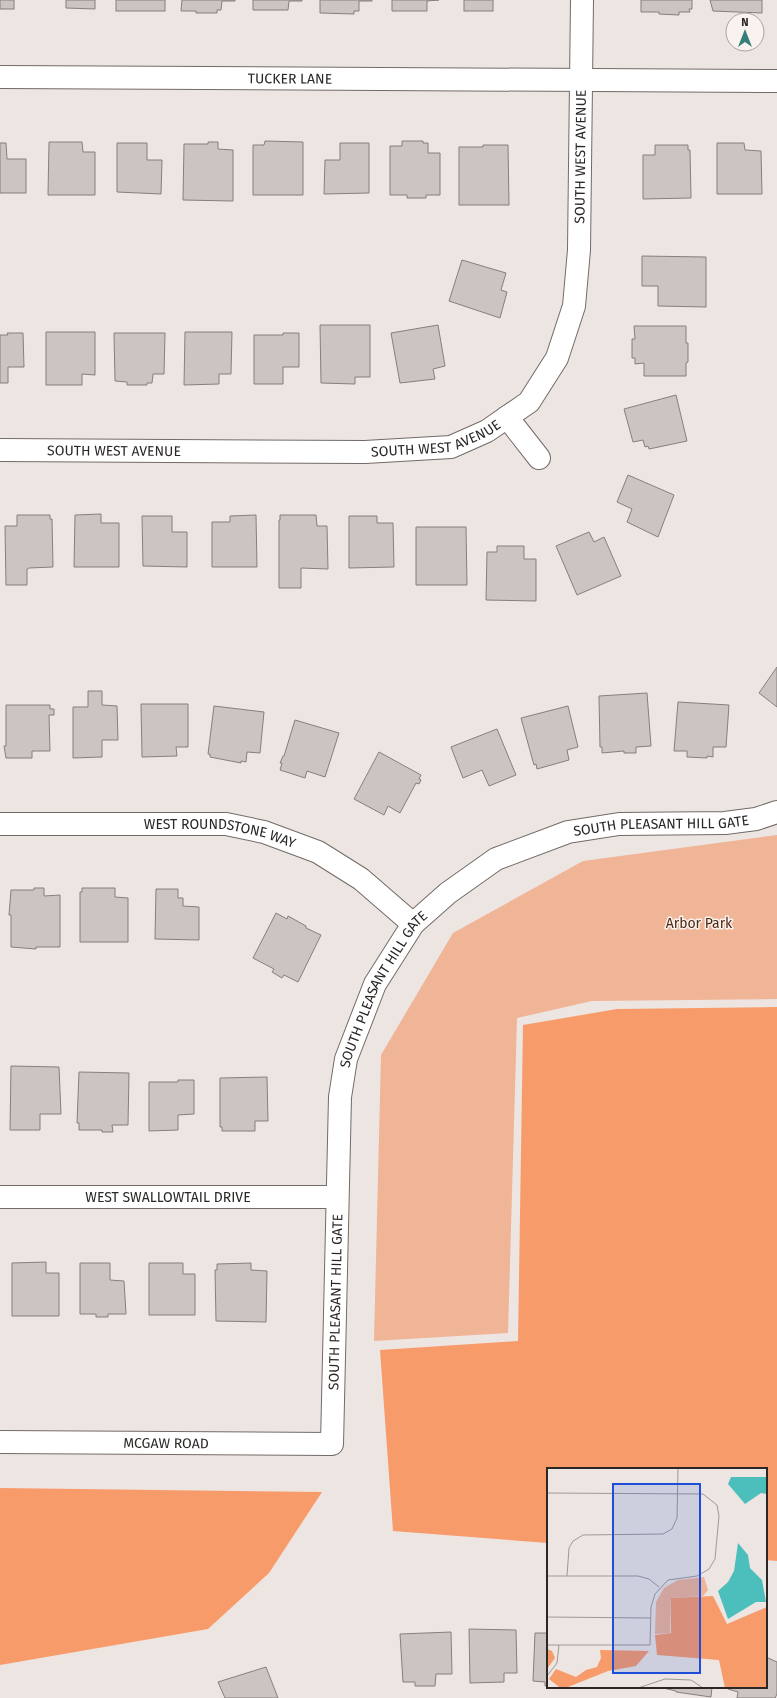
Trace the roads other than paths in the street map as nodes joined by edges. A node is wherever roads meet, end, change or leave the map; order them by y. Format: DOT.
graph roads {
  1 [pos="582,0"];
  2 [pos="0,77"];
  3 [pos="581,80"];
  4 [pos="777,82"];
  5 [pos="507,417"];
  6 [pos="0,450"];
  7 [pos="539,458"];
  8 [pos="777,812"];
  9 [pos="0,824"];
  10 [pos="413,924"];
  11 [pos="0,1197"];
  12 [pos="337,1197"];
  13 [pos="0,1442"];
  14 [pos="332,1444"];
  1 -- 3 [label="street, SOUTH WEST AVENUE"];
  2 -- 3 [label="street, TUCKER LANE"];
  3 -- 4 [label="street"];
  3 -- 5 [label="street, SOUTH WEST AVENUE"];
  5 -- 6 [label="street, SOUTH WEST AVENUE"];
  5 -- 7 [label="street"];
  8 -- 10 [label="street, SOUTH PLEASANT HILL GATE"];
  9 -- 10 [label="street, WEST ROUNDSTONE WAY"];
  10 -- 12 [label="street, SOUTH PLEASANT HILL GATE"];
  11 -- 12 [label="street, WEST SWALLOWTAIL DRIVE"];
  12 -- 14 [label="street, SOUTH PLEASANT HILL GATE"];
  13 -- 14 [label="street, MCGAW ROAD"];
}
